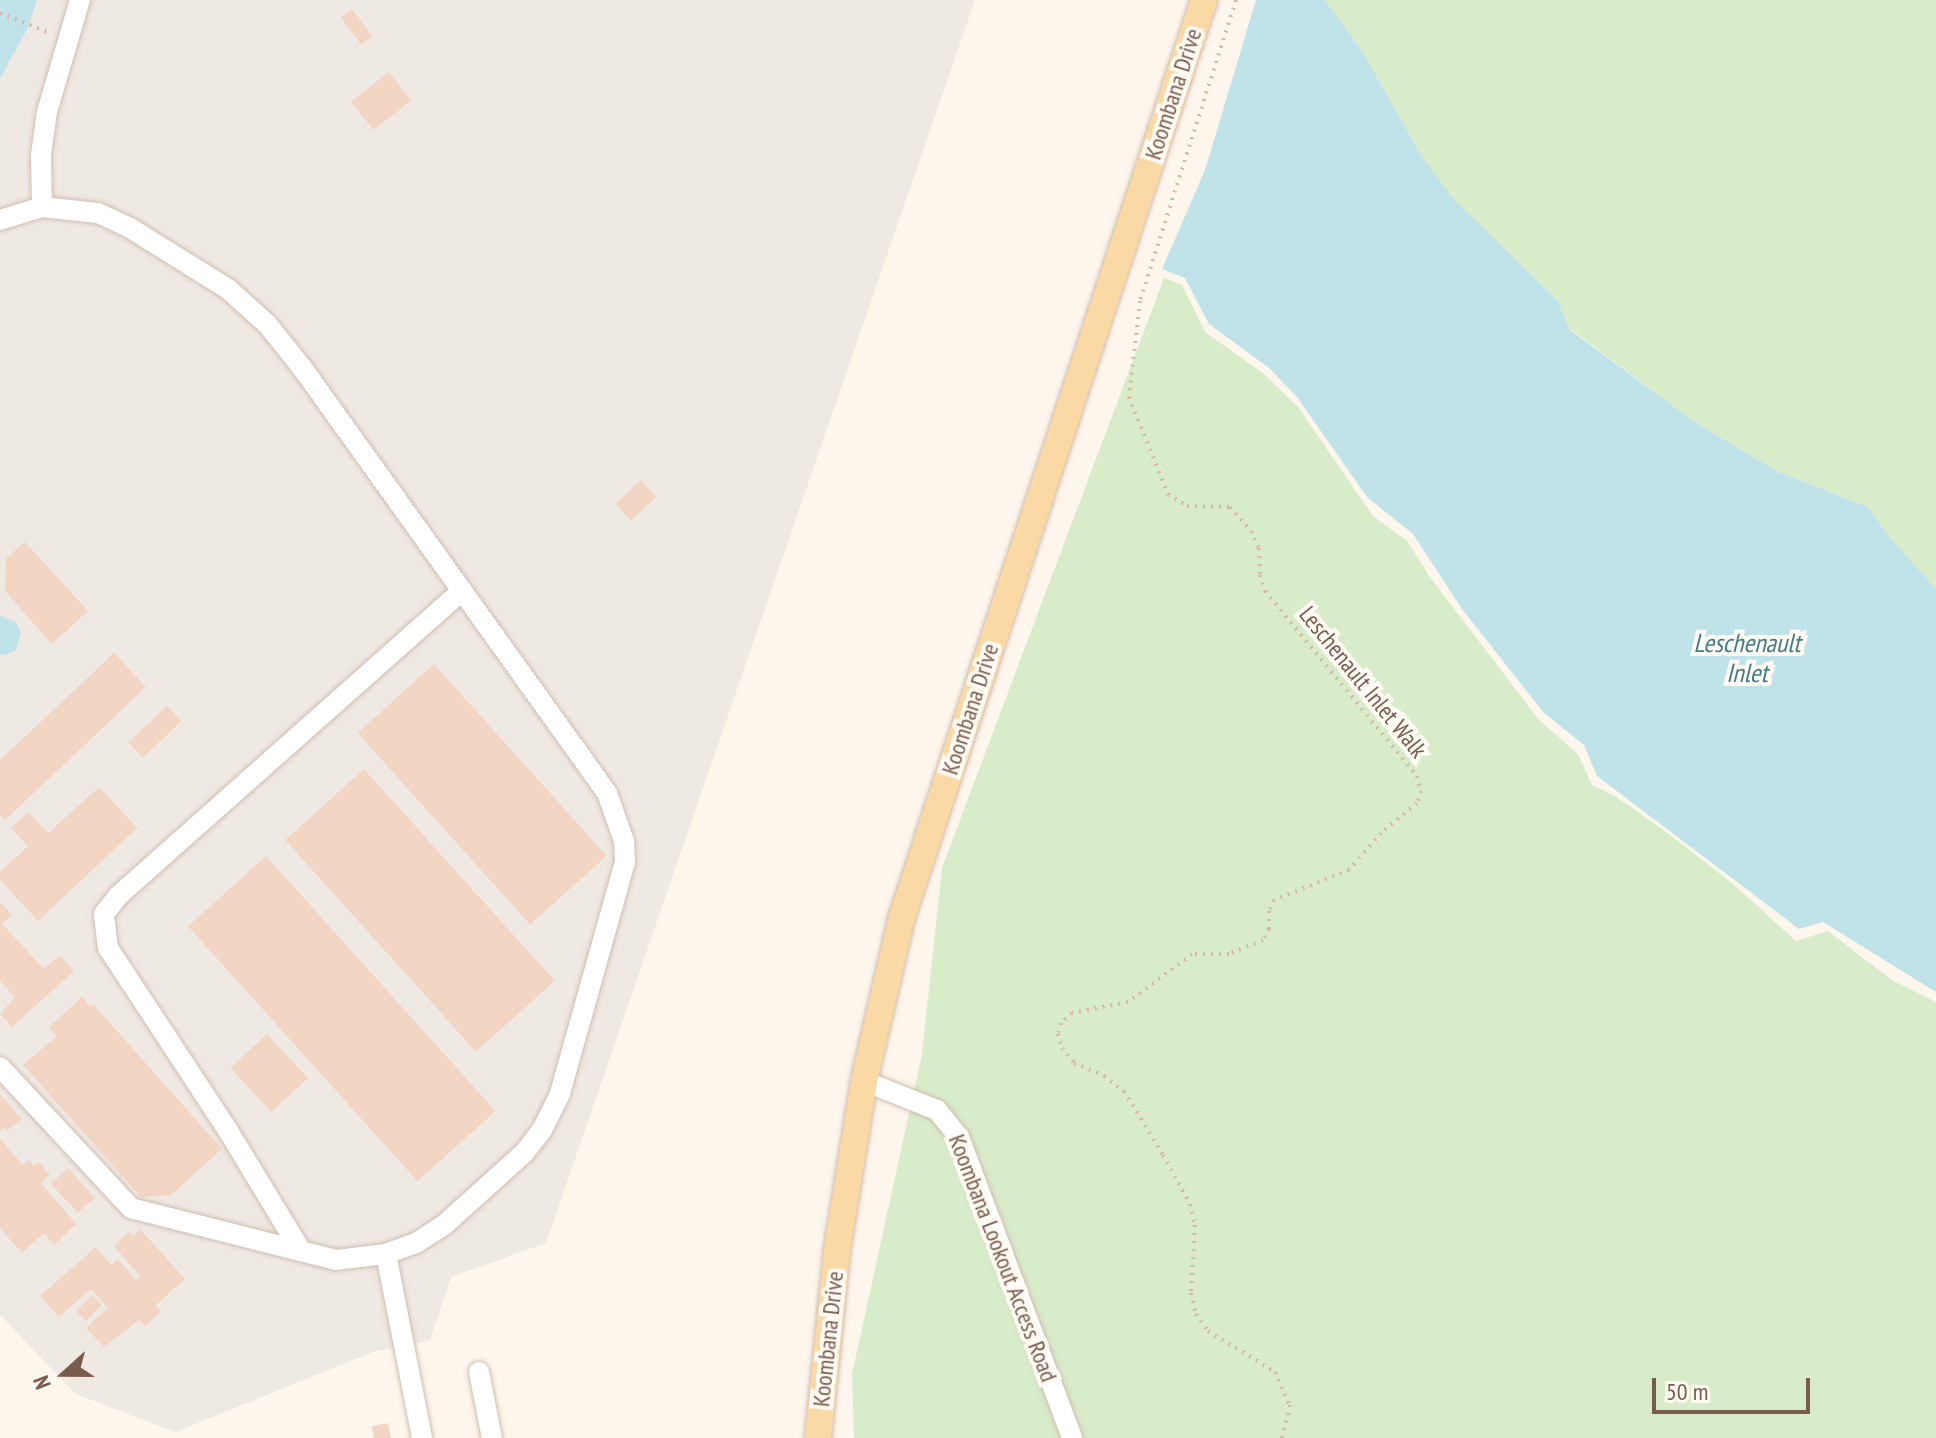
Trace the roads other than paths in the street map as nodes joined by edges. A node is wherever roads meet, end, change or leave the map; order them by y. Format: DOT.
graph roads {
  1 [pos="80,0"];
  2 [pos="1204,0"];
  3 [pos="42,207"];
  4 [pos="0,220"];
  5 [pos="462,591"];
  6 [pos="0,1067"];
  7 [pos="864,1081"];
  8 [pos="301,1251"];
  9 [pos="386,1254"];
  10 [pos="479,1372"];
  11 [pos="422,1438"];
  12 [pos="492,1438"];
  13 [pos="818,1438"];
  14 [pos="1072,1438"];
  1 -- 3 [label="street"];
  2 -- 7 [label="main road, Koombana Drive"];
  3 -- 4 [label="street"];
  3 -- 5 [label="street"];
  5 -- 8 [label="street"];
  5 -- 9 [label="street"];
  6 -- 8 [label="street"];
  7 -- 13 [label="main road, Koombana Drive"];
  7 -- 14 [label="street, Koombana Lookout Access Road"];
  8 -- 9 [label="street"];
  9 -- 11 [label="street"];
  10 -- 12 [label="street"];
}
